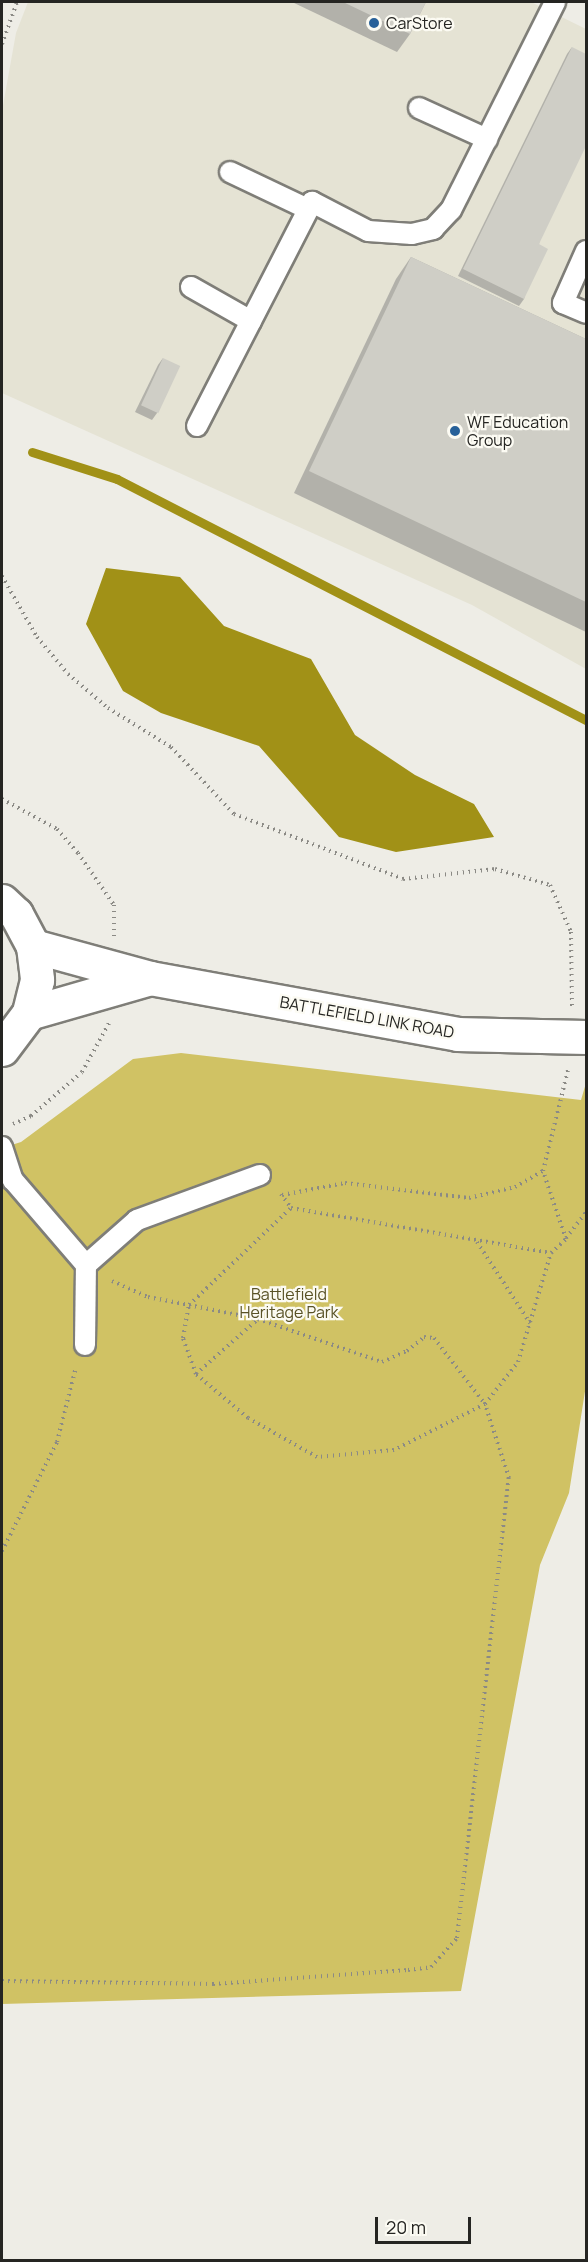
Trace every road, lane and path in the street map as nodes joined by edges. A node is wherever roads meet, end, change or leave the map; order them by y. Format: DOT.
graph roads {
  1 [pos="17,2"];
  2 [pos="555,2"];
  3 [pos="2,44"];
  4 [pos="419,108"];
  5 [pos="487,139"];
  6 [pos="230,172"];
  7 [pos="308,209"];
  8 [pos="586,251"];
  9 [pos="191,287"];
  10 [pos="586,313"];
  11 [pos="250,321"];
  12 [pos="197,426"];
  13 [pos="2,576"];
  14 [pos="2,799"];
  15 [pos="2,902"];
  16 [pos="114,905"];
  17 [pos="33,946"];
  18 [pos="150,978"];
  19 [pos="29,1013"];
  20 [pos="111,1016"];
  21 [pos="579,1027"];
  22 [pos="2,1049"];
  23 [pos="569,1066"];
  24 [pos="16,1123"];
  25 [pos="2,1147"];
  26 [pos="543,1172"];
  27 [pos="260,1174"];
  28 [pos="282,1196"];
  29 [pos="586,1212"];
  30 [pos="566,1239"];
  31 [pos="477,1241"];
  32 [pos="551,1253"];
  33 [pos="86,1265"];
  34 [pos="189,1305"];
  35 [pos="258,1319"];
  36 [pos="530,1323"];
  37 [pos="85,1345"];
  38 [pos="196,1374"];
  39 [pos="485,1404"];
  40 [pos="2,1551"];
  41 [pos="2,1981"];
  1 -- 3 [label="path"];
  2 -- 5 [label="lane"];
  4 -- 5 [label="lane"];
  5 -- 7 [label="lane"];
  6 -- 7 [label="lane"];
  7 -- 11 [label="lane"];
  8 -- 10 [label="lane"];
  9 -- 11 [label="lane"];
  11 -- 12 [label="lane"];
  13 -- 21 [label="path"];
  14 -- 16 [label="path"];
  15 -- 17 [label="main road"];
  17 -- 18 [label="main road, BATTLEFIELD LINK ROAD"];
  17 -- 19 [label="main road"];
  18 -- 19 [label="main road, BATTLEFIELD LINK ROAD"];
  18 -- 21 [label="main road, BATTLEFIELD LINK ROAD"];
  19 -- 22 [label="main road"];
  20 -- 24 [label="path"];
  23 -- 26 [label="path"];
  25 -- 33 [label="lane"];
  26 -- 28 [label="path"];
  26 -- 30 [label="path"];
  27 -- 33 [label="lane"];
  29 -- 30 [label="path"];
  30 -- 32 [label="path"];
  31 -- 32 [label="path"];
  31 -- 34 [label="path"];
  31 -- 36 [label="path"];
  32 -- 36 [label="path"];
  33 -- 34 [label="path"];
  33 -- 37 [label="lane"];
  34 -- 35 [label="path"];
  34 -- 38 [label="path"];
  35 -- 38 [label="path"];
  35 -- 39 [label="path"];
  36 -- 39 [label="path"];
  37 -- 40 [label="path"];
  38 -- 39 [label="path"];
  39 -- 41 [label="path"];
}
